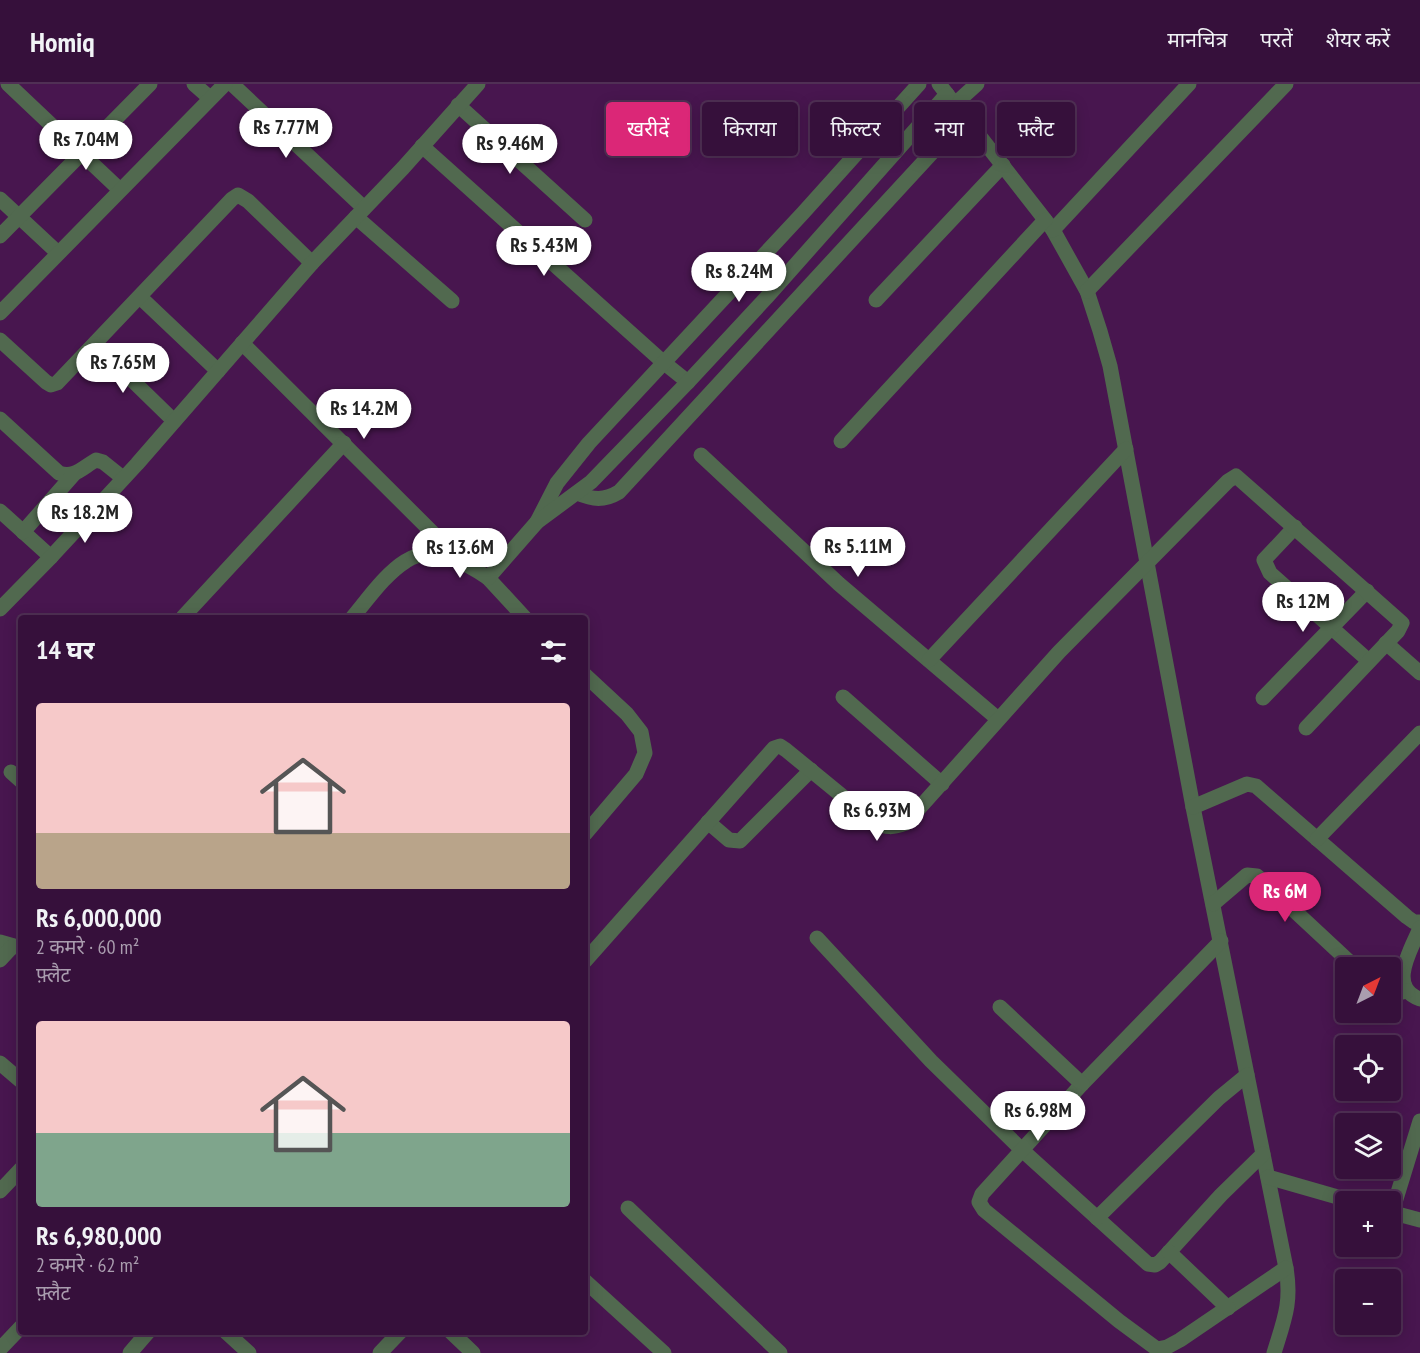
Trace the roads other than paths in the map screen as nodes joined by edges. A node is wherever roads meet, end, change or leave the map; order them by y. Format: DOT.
graph roads {
  1 [pos="8,84"];
  2 [pos="150,84"];
  3 [pos="194,84"];
  4 [pos="225,84"];
  5 [pos="232,84"];
  6 [pos="478,84"];
  7 [pos="919,84"];
  8 [pos="977,84"];
  9 [pos="1189,84"];
  10 [pos="1286,84"];
  11 [pos="947,94"];
  12 [pos="210,98"];
  13 [pos="458,105"];
  14 [pos="985,142"];
  15 [pos="422,146"];
  16 [pos="81,153"];
  17 [pos="929,156"];
  18 [pos="889,159"];
  19 [pos="1003,165"];
  20 [pos="909,177"];
  21 [pos="119,189"];
  22 [pos="0,199"];
  23 [pos="360,213"];
  24 [pos="19,216"];
  25 [pos="585,220"];
  26 [pos="1049,225"];
  27 [pos="0,236"];
  28 [pos="58,253"];
  29 [pos="312,263"];
  30 [pos="1087,291"];
  31 [pos="140,297"];
  32 [pos="876,300"];
  33 [pos="452,301"];
  34 [pos="0,313"];
  35 [pos="0,340"];
  36 [pos="242,343"];
  37 [pos="95,344"];
  38 [pos="663,363"];
  39 [pos="218,371"];
  40 [pos="688,382"];
  41 [pos="0,419"];
  42 [pos="174,421"];
  43 [pos="841,441"];
  44 [pos="344,443"];
  45 [pos="1126,449"];
  46 [pos="701,455"];
  47 [pos="74,474"];
  48 [pos="123,478"];
  49 [pos="577,493"];
  50 [pos="0,511"];
  51 [pos="537,522"];
  52 [pos="1295,527"];
  53 [pos="23,532"];
  54 [pos="51,557"];
  55 [pos="460,561"];
  56 [pos="1148,561"];
  57 [pos="488,578"];
  58 [pos="1367,591"];
  59 [pos="3,600"];
  60 [pos="185,615"];
  61 [pos="355,615"];
  62 [pos="522,615"];
  63 [pos="1331,628"];
  64 [pos="1386,643"];
  65 [pos="929,660"];
  66 [pos="1370,661"];
  67 [pos="1420,674"];
  68 [pos="588,678"];
  69 [pos="843,697"];
  70 [pos="1263,698"];
  71 [pos="998,719"];
  72 [pos="1306,728"];
  73 [pos="1420,733"];
  74 [pos="811,770"];
  75 [pos="942,783"];
  76 [pos="1193,807"];
  77 [pos="708,822"];
  78 [pos="588,830"];
  79 [pos="1317,839"];
  80 [pos="1213,904"];
  81 [pos="1420,922"];
  82 [pos="1420,928"];
  83 [pos="817,938"];
  84 [pos="1221,940"];
  85 [pos="11,945"];
  86 [pos="1344,957"];
  87 [pos="588,958"];
  88 [pos="0,960"];
  89 [pos="1414,995"];
  90 [pos="1000,1007"];
  91 [pos="0,1063"];
  92 [pos="1247,1075"];
  93 [pos="18,1078"];
  94 [pos="1082,1084"];
  95 [pos="1420,1121"];
  96 [pos="1022,1150"];
  97 [pos="1263,1154"];
  98 [pos="18,1171"];
  99 [pos="1268,1177"];
  100 [pos="0,1191"];
  101 [pos="1398,1191"];
  102 [pos="1335,1196"];
  103 [pos="628,1208"];
  104 [pos="1401,1215"];
  105 [pos="1097,1218"];
  106 [pos="1420,1220"];
  107 [pos="1169,1252"];
  108 [pos="1286,1268"];
  109 [pos="588,1284"];
  110 [pos="1228,1308"];
  111 [pos="18,1329"];
  112 [pos="145,1335"];
  113 [pos="229,1335"];
  114 [pos="397,1335"];
  115 [pos="454,1335"];
  116 [pos="0,1349"];
  117 [pos="130,1353"];
  118 [pos="248,1353"];
  119 [pos="380,1353"];
  120 [pos="473,1353"];
  121 [pos="664,1353"];
  122 [pos="780,1353"];
  123 [pos="1274,1353"];
  1 -- 16 [label="street"];
  2 -- 16 [label="street"];
  3 -- 12 [label="street"];
  4 -- 12 [label="street"];
  5 -- 23 [label="street"];
  6 -- 13 [label="street"];
  7 -- 38 [label="street"];
  8 -- 11 [label="street"];
  9 -- 26 [label="street"];
  10 -- 30 [label="street"];
  11 -- 18 [label="street"];
  12 -- 21 [label="street"];
  13 -- 15 [label="street"];
  13 -- 25 [label="street"];
  14 -- 19 [label="street"];
  15 -- 23 [label="street"];
  15 -- 38 [label="street"];
  16 -- 21 [label="street"];
  16 -- 24 [label="street"];
  17 -- 20 [label="street"];
  18 -- 20 [label="street"];
  18 -- 40 [label="street"];
  19 -- 26 [label="street"];
  19 -- 32 [label="street"];
  20 -- 49 [label="street"];
  21 -- 28 [label="street"];
  22 -- 24 [label="street"];
  23 -- 29 [label="street"];
  23 -- 33 [label="street"];
  24 -- 27 [label="street"];
  24 -- 28 [label="street"];
  26 -- 30 [label="street"];
  26 -- 43 [label="street"];
  28 -- 34 [label="street"];
  29 -- 31 [label="street"];
  29 -- 36 [label="street"];
  30 -- 45 [label="street"];
  31 -- 37 [label="street"];
  31 -- 39 [label="street"];
  35 -- 37 [label="street"];
  36 -- 39 [label="street"];
  36 -- 44 [label="street"];
  37 -- 42 [label="street"];
  38 -- 40 [label="street"];
  38 -- 51 [label="street"];
  39 -- 42 [label="street"];
  40 -- 49 [label="street"];
  41 -- 47 [label="street"];
  42 -- 48 [label="street"];
  44 -- 55 [label="street"];
  44 -- 60 [label="street"];
  45 -- 56 [label="street"];
  45 -- 65 [label="street"];
  46 -- 65 [label="street"];
  47 -- 48 [label="street"];
  47 -- 53 [label="street"];
  48 -- 54 [label="street"];
  49 -- 51 [label="street"];
  50 -- 53 [label="street"];
  51 -- 57 [label="street"];
  52 -- 56 [label="street"];
  52 -- 58 [label="street"];
  52 -- 63 [label="street"];
  53 -- 54 [label="street"];
  54 -- 59 [label="street"];
  55 -- 57 [label="street"];
  55 -- 61 [label="street"];
  56 -- 71 [label="street"];
  56 -- 76 [label="street"];
  57 -- 62 [label="street"];
  58 -- 63 [label="street"];
  58 -- 64 [label="street"];
  63 -- 66 [label="street"];
  63 -- 70 [label="street"];
  64 -- 66 [label="street"];
  64 -- 67 [label="street"];
  65 -- 71 [label="street"];
  66 -- 72 [label="street"];
  68 -- 78 [label="street"];
  69 -- 75 [label="street"];
  71 -- 75 [label="street"];
  73 -- 79 [label="street"];
  74 -- 75 [label="street"];
  74 -- 77 [label="street"];
  74 -- 77 [label="street"];
  76 -- 79 [label="street"];
  76 -- 80 [label="street"];
  77 -- 87 [label="street"];
  79 -- 81 [label="street"];
  80 -- 84 [label="street"];
  80 -- 86 [label="street"];
  82 -- 89 [label="street"];
  83 -- 96 [label="street"];
  84 -- 92 [label="street"];
  84 -- 94 [label="street"];
  85 -- 88 [label="street"];
  90 -- 94 [label="street"];
  91 -- 93 [label="street"];
  92 -- 97 [label="street"];
  92 -- 105 [label="street"];
  94 -- 96 [label="street"];
  95 -- 101 [label="street"];
  96 -- 105 [label="street"];
  96 -- 110 [label="street"];
  97 -- 99 [label="street"];
  97 -- 107 [label="street"];
  98 -- 100 [label="street"];
  99 -- 102 [label="street"];
  99 -- 108 [label="street"];
  103 -- 122 [label="street"];
  104 -- 106 [label="street"];
  105 -- 107 [label="street"];
  107 -- 110 [label="street"];
  108 -- 110 [label="street"];
  108 -- 123 [label="street"];
  109 -- 121 [label="street"];
  111 -- 116 [label="street"];
  112 -- 117 [label="street"];
  113 -- 118 [label="street"];
  114 -- 119 [label="street"];
  115 -- 120 [label="street"];
}
